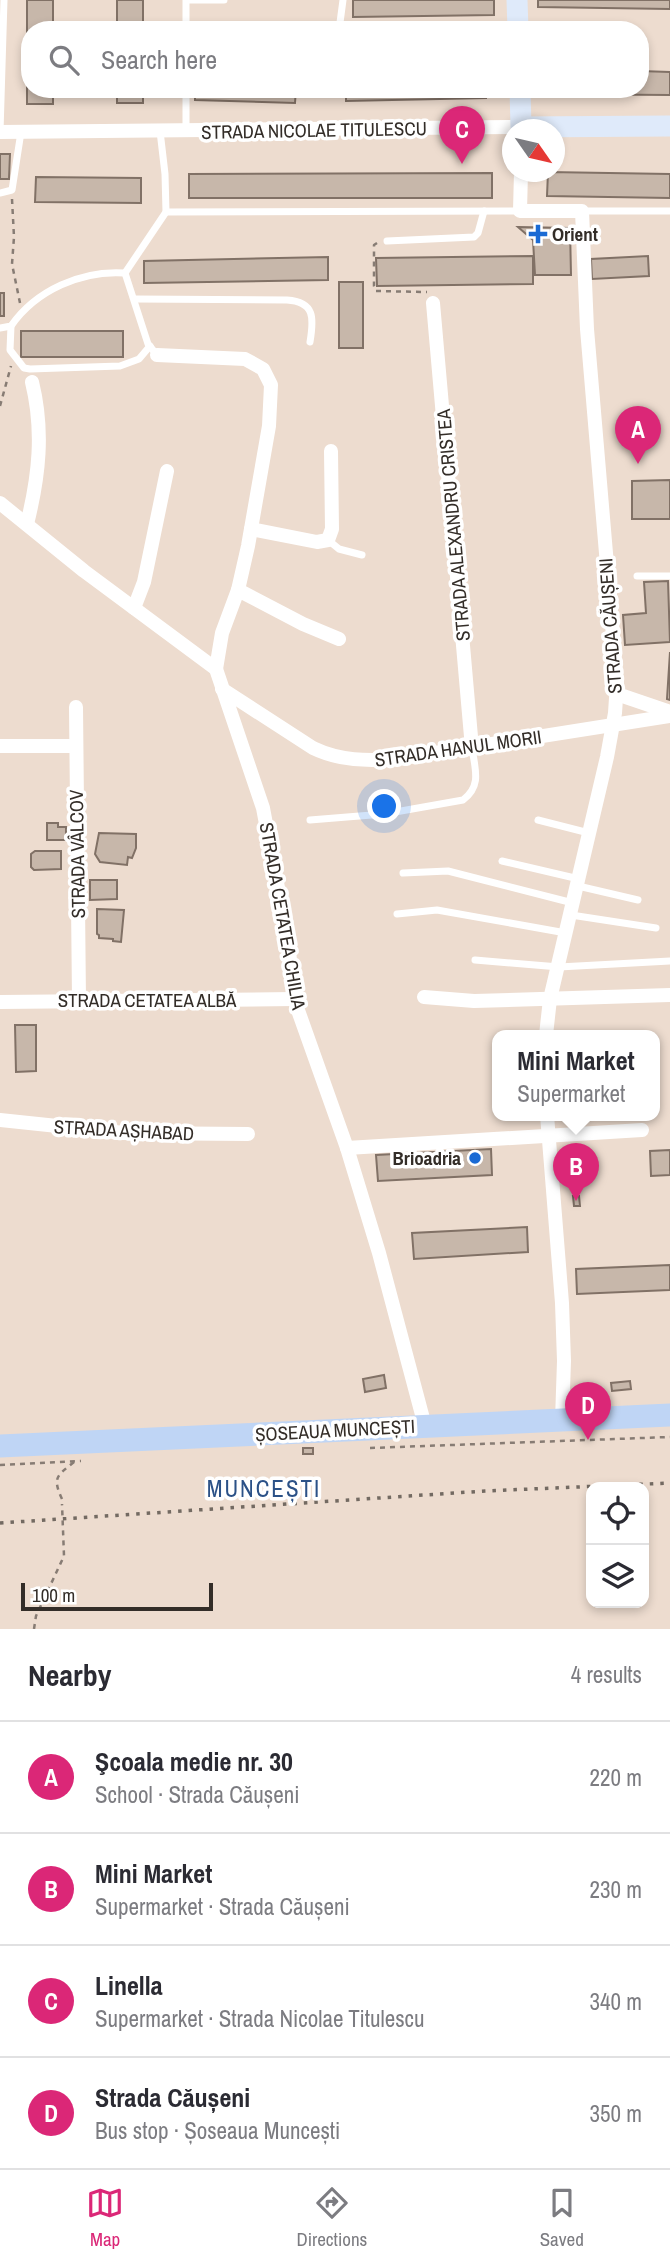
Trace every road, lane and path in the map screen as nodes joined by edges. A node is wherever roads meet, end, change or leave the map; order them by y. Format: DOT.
graph roads {
  1 [pos="4,0"];
  2 [pos="197,0"];
  3 [pos="224,0"];
  4 [pos="343,0"];
  5 [pos="517,0"];
  6 [pos="186,21"];
  7 [pos="340,21"];
  8 [pos="518,21"];
  9 [pos="186,98"];
  10 [pos="520,98"];
  11 [pos="521,119"];
  12 [pos="670,126"];
  13 [pos="565,127"];
  14 [pos="502,128"];
  15 [pos="160,130"];
  16 [pos="186,131"];
  17 [pos="0,132"];
  18 [pos="21,132"];
  19 [pos="520,182"];
  20 [pos="12,190"];
  21 [pos="0,193"];
  22 [pos="484,211"];
  23 [pos="520,211"];
  24 [pos="582,211"];
  25 [pos="670,211"];
  26 [pos="166,212"];
  27 [pos="387,241"];
  28 [pos="125,273"];
  29 [pos="135,299"];
  30 [pos="433,303"];
  31 [pos="22,310"];
  32 [pos="11,326"];
  33 [pos="0,328"];
  34 [pos="310,342"];
  35 [pos="153,351"];
  36 [pos="14,356"];
  37 [pos="32,382"];
  38 [pos="0,406"];
  39 [pos="331,451"];
  40 [pos="167,471"];
  41 [pos="0,503"];
  42 [pos="27,524"];
  43 [pos="251,529"];
  44 [pos="328,540"];
  45 [pos="362,555"];
  46 [pos="637,576"];
  47 [pos="670,576"];
  48 [pos="238,590"];
  49 [pos="134,608"];
  50 [pos="339,639"];
  51 [pos="216,669"];
  52 [pos="222,689"];
  53 [pos="617,694"];
  54 [pos="76,707"];
  55 [pos="670,714"];
  56 [pos="613,725"];
  57 [pos="0,746"];
  58 [pos="75,746"];
  59 [pos="472,748"];
  60 [pos="310,820"];
  61 [pos="538,820"];
  62 [pos="590,834"];
  63 [pos="502,861"];
  64 [pos="403,873"];
  65 [pos="579,882"];
  66 [pos="638,900"];
  67 [pos="572,909"];
  68 [pos="397,914"];
  69 [pos="656,928"];
  70 [pos="567,933"];
  71 [pos="475,960"];
  72 [pos="670,961"];
  73 [pos="559,967"];
  74 [pos="670,995"];
  75 [pos="424,997"];
  76 [pos="295,999"];
  77 [pos="550,999"];
  78 [pos="79,1000"];
  79 [pos="0,1002"];
  80 [pos="547,1030"];
  81 [pos="0,1120"];
  82 [pos="547,1121"];
  83 [pos="642,1130"];
  84 [pos="248,1134"];
  85 [pos="547,1135"];
  86 [pos="346,1148"];
  87 [pos="670,1415"];
  88 [pos="562,1420"];
  89 [pos="425,1426"];
  90 [pos="0,1446"];
  91 [pos="75,1462"];
  92 [pos="62,1499"];
  93 [pos="62,1504"];
  94 [pos="34,1629"];
  1 -- 17 [label="lane"];
  2 -- 3 [label="lane"];
  2 -- 6 [label="lane"];
  4 -- 7 [label="lane"];
  5 -- 8 [label="street"];
  9 -- 16 [label="lane"];
  10 -- 11 [label="street"];
  12 -- 13 [label="street, STRADA NICOLAE TITULESCU"];
  14 -- 16 [label="street, STRADA NICOLAE TITULESCU"];
  15 -- 16 [label="street, STRADA NICOLAE TITULESCU"];
  15 -- 18 [label="street, STRADA NICOLAE TITULESCU"];
  15 -- 26 [label="lane"];
  17 -- 18 [label="street, STRADA NICOLAE TITULESCU"];
  18 -- 20 [label="lane"];
  19 -- 23 [label="street"];
  20 -- 21 [label="lane"];
  20 -- 31 [label="path"];
  22 -- 23 [label="lane"];
  22 -- 26 [label="lane"];
  22 -- 27 [label="lane"];
  23 -- 24 [label="street"];
  24 -- 25 [label="lane"];
  24 -- 53 [label="street, STRADA CĂUȘENI"];
  26 -- 28 [label="lane"];
  27 -- 30 [label="path"];
  28 -- 29 [label="lane"];
  28 -- 31 [label="lane"];
  29 -- 34 [label="lane"];
  29 -- 35 [label="lane"];
  30 -- 59 [label="street, STRADA ALEXANDRU CRISTEA"];
  31 -- 32 [label="lane"];
  32 -- 33 [label="lane"];
  32 -- 36 [label="lane"];
  35 -- 36 [label="lane"];
  35 -- 43 [label="street"];
  36 -- 38 [label="path"];
  37 -- 42 [label="street"];
  39 -- 44 [label="street"];
  40 -- 49 [label="street"];
  41 -- 42 [label="street"];
  42 -- 49 [label="street"];
  43 -- 44 [label="street"];
  43 -- 48 [label="street"];
  44 -- 45 [label="lane"];
  46 -- 47 [label="lane"];
  48 -- 50 [label="street"];
  48 -- 51 [label="street"];
  49 -- 51 [label="street"];
  51 -- 52 [label="street, STRADA CETATEA CHILIA"];
  52 -- 59 [label="street, STRADA HANUL MORII"];
  52 -- 76 [label="street, STRADA CETATEA CHILIA"];
  53 -- 55 [label="street"];
  53 -- 56 [label="street, STRADA CĂUȘENI"];
  54 -- 58 [label="street, STRADA VÂLCOV"];
  55 -- 56 [label="street, STRADA HANUL MORII"];
  56 -- 59 [label="street, STRADA HANUL MORII"];
  56 -- 62 [label="street, STRADA CĂUȘENI"];
  57 -- 58 [label="street"];
  58 -- 78 [label="street, STRADA VÂLCOV"];
  59 -- 60 [label="lane"];
  61 -- 62 [label="lane"];
  62 -- 65 [label="street, STRADA CĂUȘENI"];
  63 -- 65 [label="lane"];
  64 -- 67 [label="lane"];
  65 -- 66 [label="lane"];
  65 -- 67 [label="street, STRADA CĂUȘENI"];
  67 -- 69 [label="lane"];
  67 -- 70 [label="street, STRADA CĂUȘENI"];
  68 -- 70 [label="lane"];
  70 -- 73 [label="street, STRADA CĂUȘENI"];
  71 -- 73 [label="lane"];
  72 -- 73 [label="lane"];
  73 -- 77 [label="street, STRADA CĂUȘENI"];
  74 -- 77 [label="street"];
  75 -- 77 [label="street"];
  76 -- 78 [label="street, STRADA CETATEA ALBĂ"];
  76 -- 86 [label="street, STRADA CETATEA CHILIA"];
  77 -- 80 [label="street, STRADA CĂUȘENI"];
  78 -- 79 [label="street, STRADA CETATEA ALBĂ"];
  81 -- 84 [label="street, STRADA AȘHABAD"];
  82 -- 85 [label="street"];
  83 -- 85 [label="street"];
  85 -- 86 [label="street"];
  85 -- 88 [label="street"];
  86 -- 89 [label="street, STRADA CETATEA CHILIA"];
  87 -- 88 [label="main road, ȘOSEAUA MUNCEȘTI"];
  88 -- 89 [label="main road, ȘOSEAUA MUNCEȘTI"];
  89 -- 90 [label="main road, ȘOSEAUA MUNCEȘTI"];
  91 -- 92 [label="path"];
  93 -- 94 [label="path"];
}
